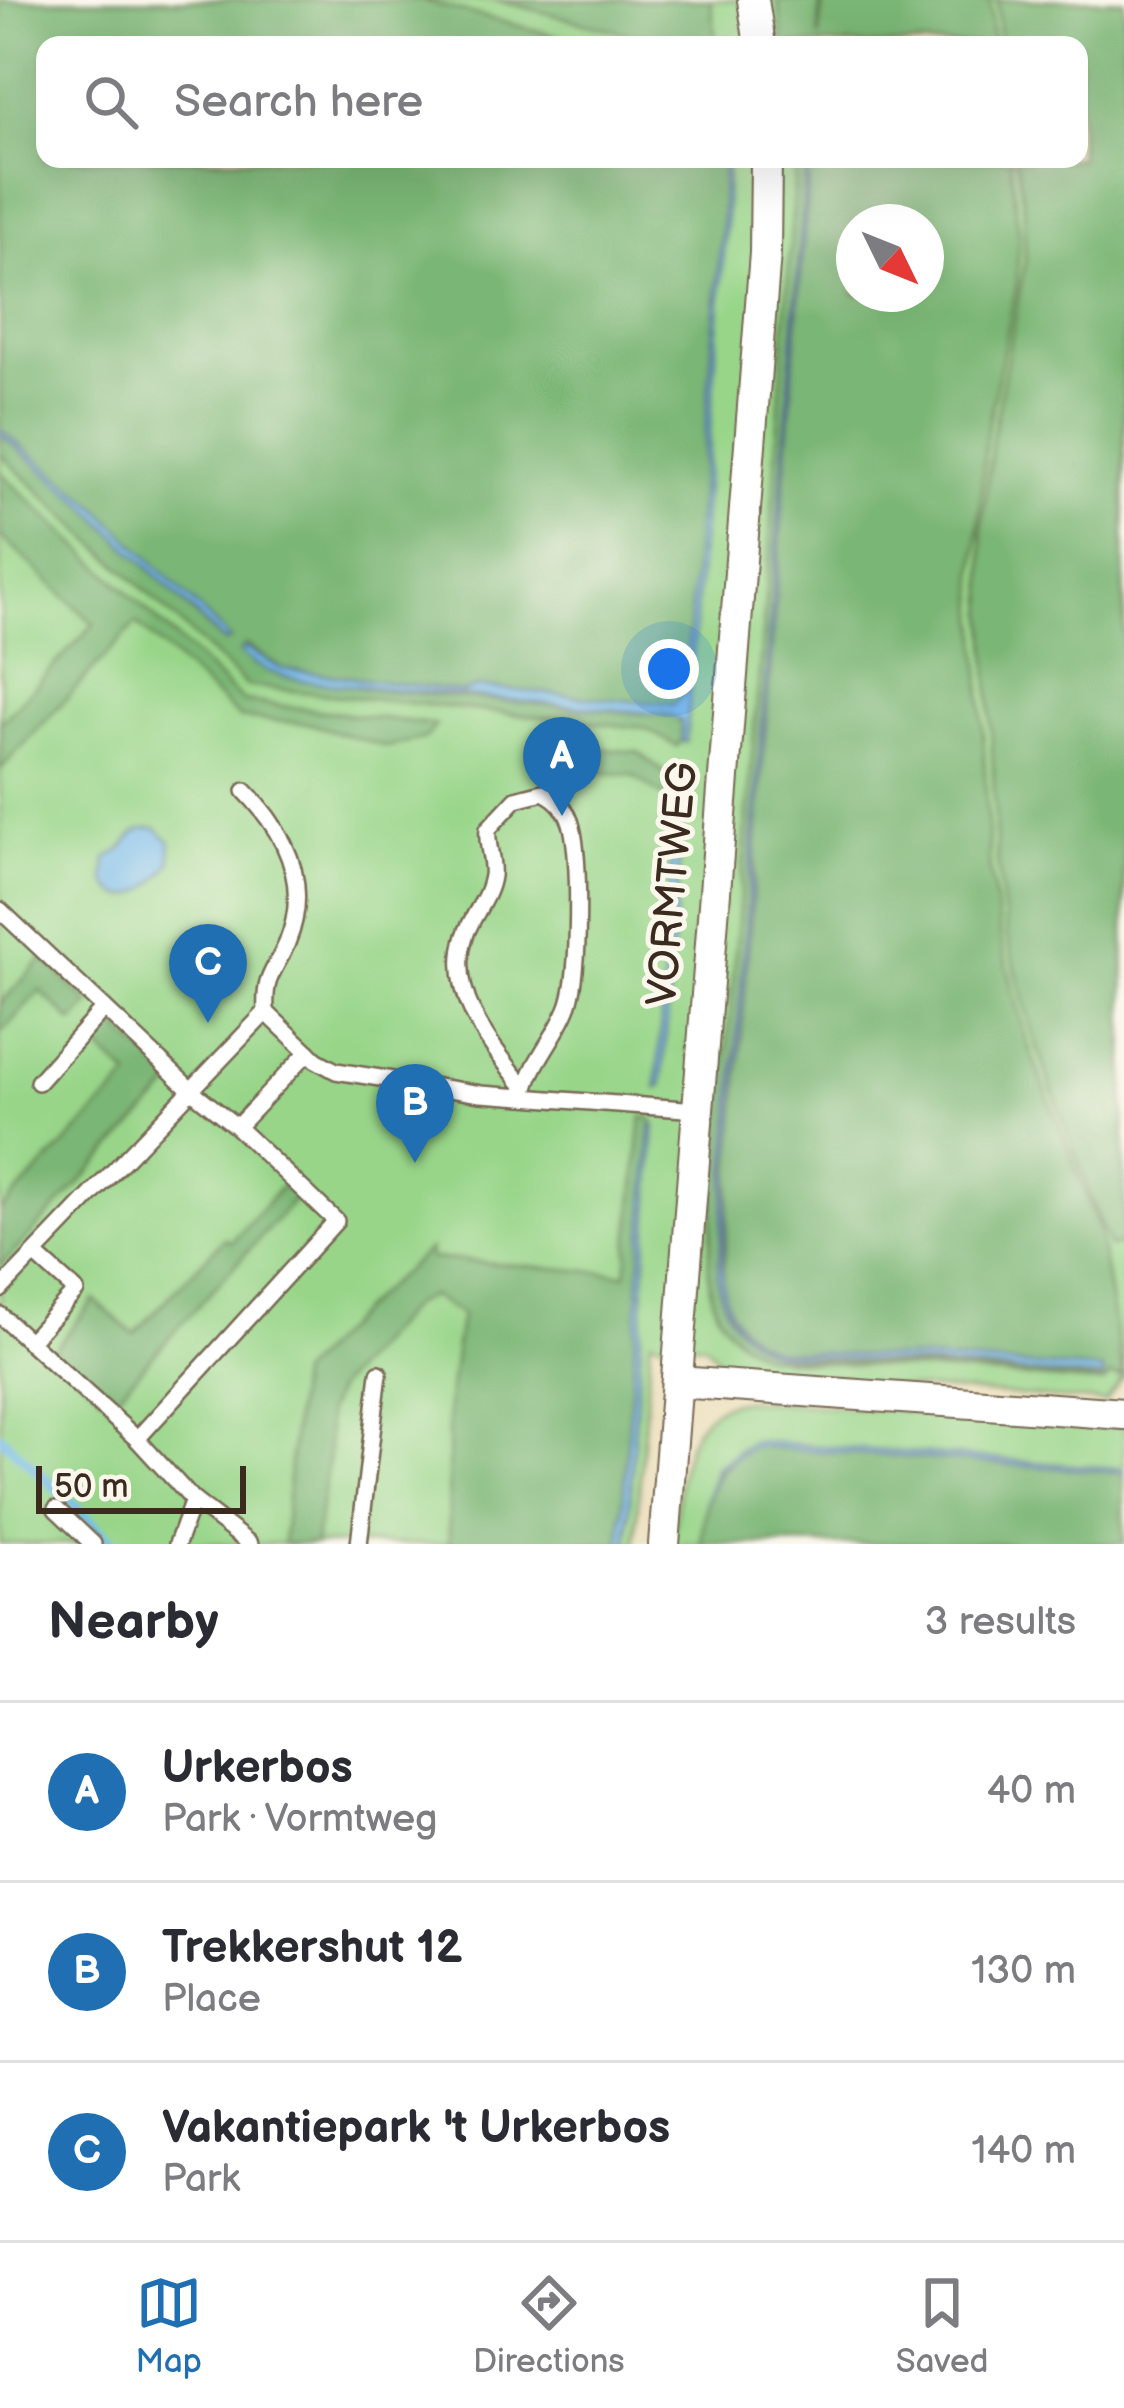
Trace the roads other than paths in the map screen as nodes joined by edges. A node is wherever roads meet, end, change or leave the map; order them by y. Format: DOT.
graph roads {
  1 [pos="754,0"];
  2 [pos="759,36"];
  3 [pos="766,168"];
  4 [pos="245,791"];
  5 [pos="1,912"];
  6 [pos="104,1008"];
  7 [pos="266,1012"];
  8 [pos="308,1052"];
  9 [pos="38,1082"];
  10 [pos="192,1091"];
  11 [pos="525,1092"];
  12 [pos="698,1110"];
  13 [pos="237,1127"];
  14 [pos="36,1255"];
  15 [pos="0,1290"];
  16 [pos="0,1315"];
  17 [pos="29,1342"];
  18 [pos="379,1373"];
  19 [pos="678,1382"];
  20 [pos="1124,1414"];
  21 [pos="136,1439"];
  22 [pos="193,1500"];
  23 [pos="56,1509"];
  24 [pos="92,1544"];
  25 [pos="177,1544"];
  26 [pos="250,1544"];
  27 [pos="359,1544"];
  28 [pos="664,1544"];
  1 -- 2 [label="street"];
  3 -- 12 [label="street, VORMTWEG"];
  4 -- 7 [label="lane"];
  5 -- 6 [label="lane"];
  6 -- 9 [label="lane"];
  6 -- 10 [label="lane"];
  7 -- 8 [label="lane"];
  7 -- 10 [label="lane"];
  8 -- 11 [label="lane"];
  8 -- 13 [label="lane"];
  10 -- 13 [label="lane"];
  10 -- 14 [label="lane"];
  11 -- 11 [label="lane"];
  11 -- 12 [label="lane"];
  12 -- 19 [label="street, VORMTWEG"];
  13 -- 21 [label="lane"];
  14 -- 15 [label="lane"];
  14 -- 17 [label="lane"];
  16 -- 17 [label="lane"];
  17 -- 21 [label="lane"];
  18 -- 27 [label="lane"];
  19 -- 20 [label="street"];
  19 -- 28 [label="street, VORMTWEG"];
  21 -- 22 [label="lane"];
  22 -- 25 [label="lane"];
  22 -- 26 [label="lane"];
  23 -- 24 [label="lane"];
}
